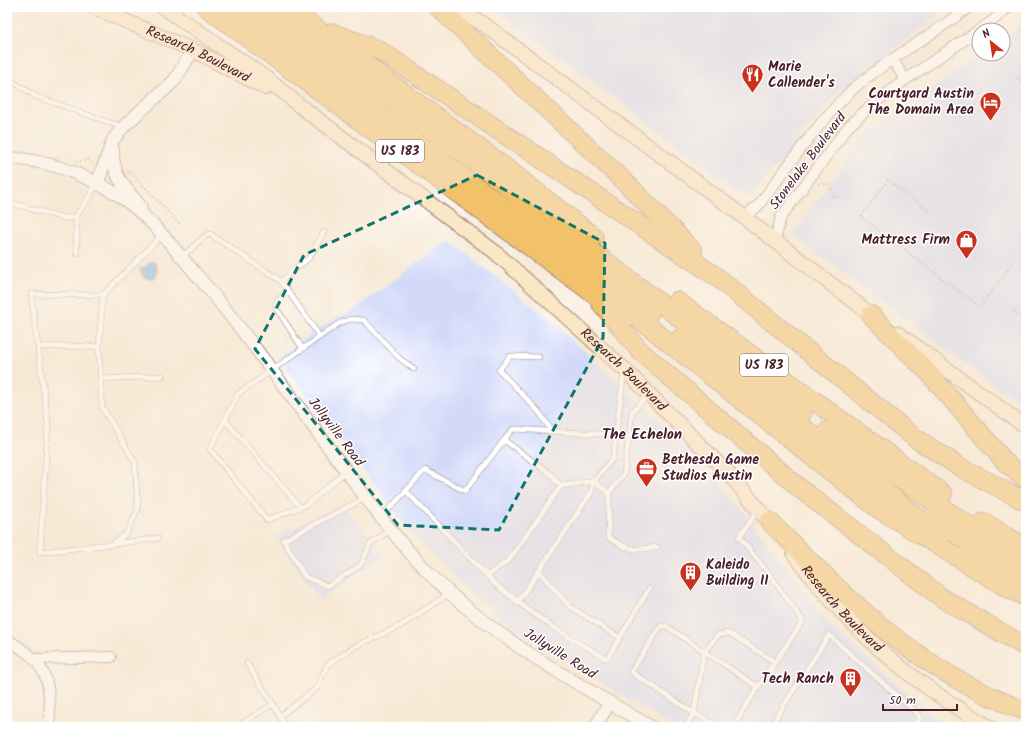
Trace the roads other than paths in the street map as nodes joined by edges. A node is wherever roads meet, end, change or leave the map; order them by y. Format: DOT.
graph roads {
  1 [pos="93,7"];
  2 [pos="163,7"];
  3 [pos="206,7"];
  4 [pos="233,7"];
  5 [pos="263,7"];
  6 [pos="287,7"];
  7 [pos="438,7"];
  8 [pos="456,7"];
  9 [pos="969,7"];
  10 [pos="1009,7"];
  11 [pos="312,26"];
  12 [pos="193,50"];
  13 [pos="893,60"];
  14 [pos="7,78"];
  15 [pos="905,80"];
  16 [pos="300,106"];
  17 [pos="122,128"];
  18 [pos="113,140"];
  19 [pos="7,158"];
  20 [pos="97,184"];
  21 [pos="7,202"];
  22 [pos="76,217"];
  23 [pos="144,217"];
  24 [pos="744,217"];
  25 [pos="324,232"];
  26 [pos="162,235"];
  27 [pos="774,240"];
  28 [pos="77,254"];
  29 [pos="182,258"];
  30 [pos="717,276"];
  31 [pos="280,281"];
  32 [pos="288,291"];
  33 [pos="103,295"];
  34 [pos="594,295"];
  35 [pos="871,315"];
  36 [pos="320,337"];
  37 [pos="99,346"];
  38 [pos="38,347"];
  39 [pos="303,349"];
  40 [pos="539,357"];
  41 [pos="414,369"];
  42 [pos="624,369"];
  43 [pos="272,372"];
  44 [pos="162,376"];
  45 [pos="101,379"];
  46 [pos="649,395"];
  47 [pos="225,420"];
  48 [pos="1026,427"];
  49 [pos="551,430"];
  50 [pos="616,435"];
  51 [pos="504,440"];
  52 [pos="832,442"];
  53 [pos="346,471"];
  54 [pos="1026,480"];
  55 [pos="594,481"];
  56 [pos="561,486"];
  57 [pos="405,490"];
  58 [pos="609,493"];
  59 [pos="366,498"];
  60 [pos="1026,502"];
  61 [pos="300,507"];
  62 [pos="764,514"];
  63 [pos="381,518"];
  64 [pos="980,520"];
  65 [pos="390,530"];
  66 [pos="158,538"];
  67 [pos="113,544"];
  68 [pos="657,547"];
  69 [pos="1026,548"];
  70 [pos="1026,564"];
  71 [pos="539,571"];
  72 [pos="488,576"];
  73 [pos="1026,578"];
  74 [pos="1004,586"];
  75 [pos="650,589"];
  76 [pos="450,592"];
  77 [pos="1026,597"];
  78 [pos="518,602"];
  79 [pos="620,638"];
  80 [pos="7,640"];
  81 [pos="1026,647"];
  82 [pos="704,652"];
  83 [pos="111,657"];
  84 [pos="36,659"];
  85 [pos="775,662"];
  86 [pos="246,664"];
  87 [pos="758,687"];
  88 [pos="610,702"];
  89 [pos="272,704"];
  90 [pos="1026,711"];
  91 [pos="694,713"];
  92 [pos="280,716"];
  93 [pos="50,727"];
  94 [pos="236,727"];
  95 [pos="286,727"];
  96 [pos="595,727"];
  97 [pos="652,727"];
  98 [pos="685,727"];
  99 [pos="719,727"];
  100 [pos="733,727"];
  101 [pos="770,727"];
  102 [pos="918,727"];
  103 [pos="989,727"];
  1 -- 12 [label="main road, Research Boulevard"];
  2 -- 16 [label="main road, Research Boulevard"];
  3 -- 34 [label="highway, US 183"];
  4 -- 52 [label="highway"];
  5 -- 52 [label="highway"];
  6 -- 11 [label="highway, US 183"];
  7 -- 30 [label="highway"];
  8 -- 24 [label="main road"];
  9 -- 13 [label="street, Stonelake Boulevard"];
  10 -- 15 [label="street, Stonelake Boulevard"];
  11 -- 30 [label="highway"];
  11 -- 64 [label="highway, US 183"];
  12 -- 16 [label="main road, Research Boulevard"];
  12 -- 17 [label="street"];
  13 -- 15 [label="street"];
  13 -- 24 [label="street, Stonelake Boulevard"];
  14 -- 17 [label="lane"];
  15 -- 27 [label="street, Stonelake Boulevard"];
  16 -- 42 [label="main road, Research Boulevard"];
  17 -- 18 [label="street"];
  18 -- 20 [label="street"];
  18 -- 23 [label="street"];
  19 -- 20 [label="street, Jollyville Road"];
  20 -- 22 [label="lane"];
  20 -- 23 [label="street, Jollyville Road"];
  21 -- 22 [label="lane"];
  22 -- 28 [label="lane"];
  23 -- 26 [label="street, Jollyville Road"];
  24 -- 27 [label="main road"];
  25 -- 31 [label="lane"];
  26 -- 29 [label="street, Jollyville Road"];
  26 -- 33 [label="lane"];
  27 -- 35 [label="main road"];
  29 -- 31 [label="lane"];
  29 -- 43 [label="street, Jollyville Road"];
  30 -- 60 [label="highway"];
  31 -- 32 [label="lane"];
  32 -- 36 [label="lane"];
  32 -- 39 [label="lane"];
  33 -- 37 [label="lane"];
  33 -- 38 [label="lane"];
  34 -- 74 [label="highway, US 183"];
  34 -- 81 [label="highway"];
  35 -- 48 [label="main road"];
  35 -- 54 [label="highway"];
  36 -- 39 [label="lane"];
  36 -- 41 [label="lane"];
  37 -- 38 [label="lane"];
  37 -- 45 [label="lane"];
  38 -- 67 [label="lane"];
  39 -- 43 [label="lane"];
  40 -- 49 [label="lane"];
  42 -- 46 [label="main road, Research Boulevard"];
  42 -- 50 [label="lane"];
  43 -- 47 [label="lane"];
  43 -- 53 [label="street, Jollyville Road"];
  44 -- 45 [label="lane"];
  45 -- 67 [label="lane"];
  46 -- 58 [label="lane"];
  46 -- 62 [label="main road, Research Boulevard"];
  47 -- 61 [label="lane"];
  47 -- 61 [label="lane"];
  49 -- 50 [label="lane"];
  49 -- 51 [label="lane"];
  50 -- 55 [label="lane"];
  51 -- 56 [label="lane"];
  51 -- 57 [label="lane"];
  52 -- 64 [label="highway"];
  52 -- 70 [label="highway"];
  52 -- 73 [label="highway"];
  52 -- 74 [label="highway"];
  53 -- 59 [label="street, Jollyville Road"];
  53 -- 61 [label="lane"];
  55 -- 56 [label="lane"];
  55 -- 58 [label="lane"];
  55 -- 71 [label="lane"];
  56 -- 72 [label="lane"];
  57 -- 63 [label="lane"];
  57 -- 72 [label="lane"];
  58 -- 68 [label="lane"];
  59 -- 63 [label="street, Jollyville Road"];
  59 -- 65 [label="lane"];
  62 -- 85 [label="lane"];
  62 -- 90 [label="highway"];
  62 -- 103 [label="main road, Research Boulevard"];
  63 -- 65 [label="street, Jollyville Road"];
  64 -- 69 [label="highway, US 183"];
  65 -- 76 [label="street, Jollyville Road"];
  66 -- 67 [label="lane"];
  71 -- 78 [label="lane"];
  71 -- 79 [label="lane"];
  72 -- 78 [label="lane"];
  74 -- 77 [label="highway, US 183"];
  75 -- 79 [label="lane"];
  76 -- 88 [label="street, Jollyville Road"];
  76 -- 92 [label="lane"];
  78 -- 79 [label="lane"];
  80 -- 84 [label="street"];
  82 -- 85 [label="lane"];
  82 -- 87 [label="lane"];
  82 -- 91 [label="lane"];
  82 -- 91 [label="lane"];
  83 -- 84 [label="street"];
  84 -- 93 [label="street"];
  85 -- 87 [label="lane"];
  86 -- 89 [label="lane"];
  87 -- 100 [label="lane"];
  88 -- 96 [label="street"];
  88 -- 97 [label="street, Jollyville Road"];
  89 -- 92 [label="lane"];
  89 -- 94 [label="lane"];
  91 -- 98 [label="lane"];
  91 -- 99 [label="lane"];
  92 -- 95 [label="lane"];
  101 -- 102 [label="lane"];
}
